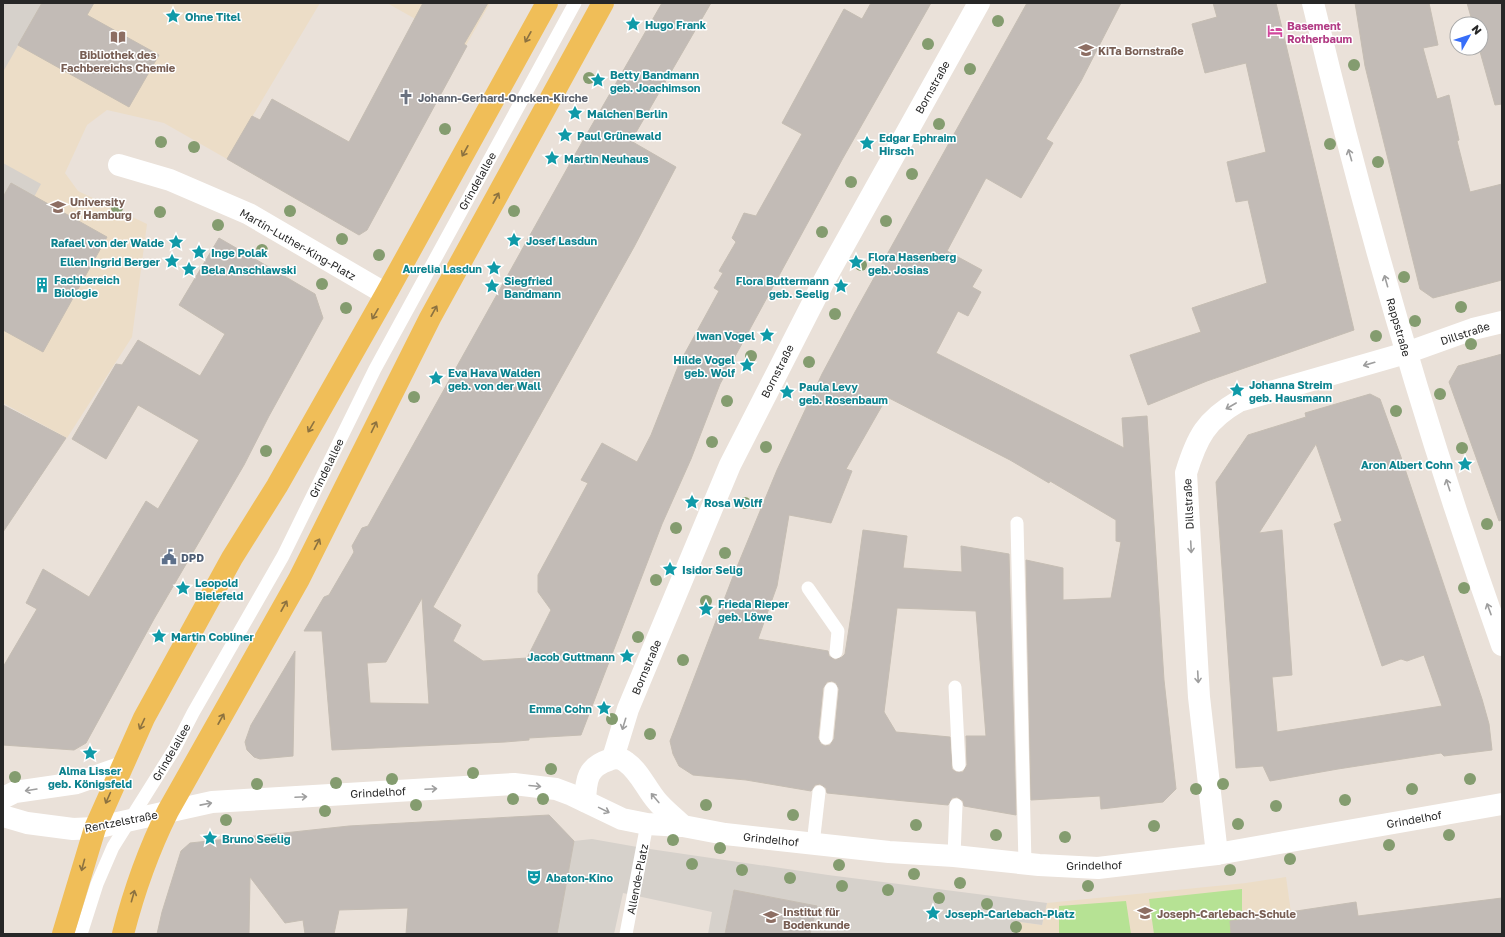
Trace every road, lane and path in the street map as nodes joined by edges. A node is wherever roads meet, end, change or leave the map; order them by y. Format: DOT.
graph roads {
  1 [pos="547,3"];
  2 [pos="575,3"];
  3 [pos="603,3"];
  4 [pos="979,3"];
  5 [pos="1313,3"];
  6 [pos="119,165"];
  7 [pos="386,294"];
  8 [pos="1502,322"];
  9 [pos="1406,353"];
  10 [pos="1017,523"];
  11 [pos="808,588"];
  12 [pos="1502,645"];
  13 [pos="836,652"];
  14 [pos="955,686"];
  15 [pos="831,689"];
  16 [pos="826,738"];
  17 [pos="613,758"];
  18 [pos="959,765"];
  19 [pos="122,767"];
  20 [pos="819,792"];
  21 [pos="3,798"];
  22 [pos="585,801"];
  23 [pos="1502,804"];
  24 [pos="956,805"];
  25 [pos="168,811"];
  26 [pos="3,816"];
  27 [pos="129,820"];
  28 [pos="648,824"];
  29 [pos="683,826"];
  30 [pos="95,828"];
  31 [pos="813,844"];
  32 [pos="1217,854"];
  33 [pos="954,856"];
  34 [pos="1025,864"];
  35 [pos="63,934"];
  36 [pos="81,934"];
  37 [pos="123,934"];
  38 [pos="626,934"];
  1 -- 7 [label="main road, one-way"];
  2 -- 27 [label="lane, Grindelallee"];
  25 -- 3 [label="main road, one-way"];
  4 -- 17 [label="street, Bornstraße, one-way"];
  9 -- 5 [label="street, Rappstraße, one-way"];
  6 -- 7 [label="street, Martin-Luther-King-Platz"];
  7 -- 19 [label="main road, one-way"];
  8 -- 9 [label="street, Dillstraße"];
  12 -- 9 [label="street, Rappstraße, one-way"];
  9 -- 32 [label="street, Dillstraße, one-way"];
  10 -- 34 [label="lane"];
  11 -- 13 [label="lane"];
  14 -- 18 [label="lane"];
  15 -- 16 [label="lane"];
  17 -- 22 [label="street"];
  29 -- 17 [label="street, one-way"];
  19 -- 21 [label="street, one-way"];
  19 -- 30 [label="main road, one-way"];
  20 -- 31 [label="lane"];
  25 -- 22 [label="street, Grindelhof, one-way"];
  22 -- 28 [label="street, Grindelhof, one-way"];
  23 -- 32 [label="street, Grindelhof"];
  24 -- 33 [label="lane"];
  25 -- 27 [label="street, Rentzelstraße"];
  37 -- 25 [label="main road, one-way"];
  26 -- 30 [label="street, Rentzelstraße"];
  27 -- 30 [label="street, Rentzelstraße"];
  27 -- 36 [label="lane, Grindelallee"];
  28 -- 29 [label="street, Grindelhof"];
  28 -- 38 [label="lane, Allende-Platz"];
  29 -- 31 [label="street, Grindelhof"];
  30 -- 35 [label="main road, one-way"];
  31 -- 33 [label="street, Grindelhof"];
  32 -- 34 [label="street, Grindelhof"];
  33 -- 34 [label="street, Grindelhof"];
}
